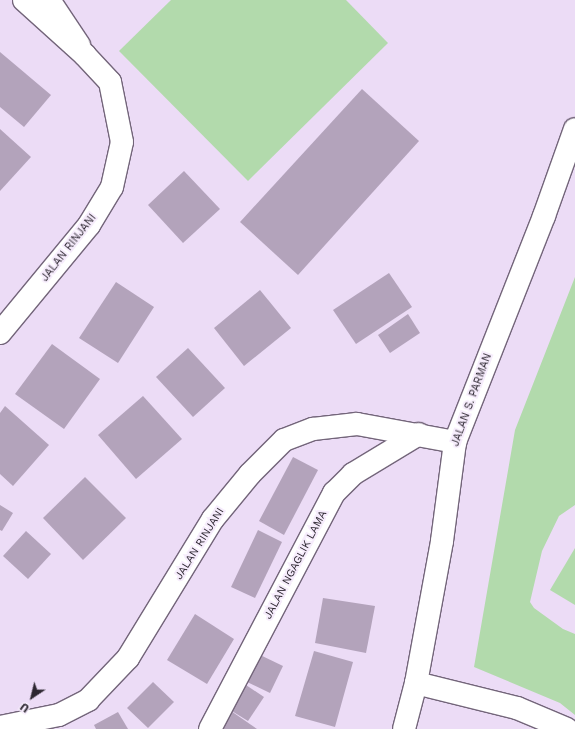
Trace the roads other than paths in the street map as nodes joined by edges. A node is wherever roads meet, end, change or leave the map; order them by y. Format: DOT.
graph roads {
  1 [pos="24,0"];
  2 [pos="49,0"];
  3 [pos="85,55"];
  4 [pos="575,129"];
  5 [pos="0,332"];
  6 [pos="419,434"];
  7 [pos="455,442"];
  8 [pos="416,683"];
  9 [pos="0,727"];
  10 [pos="210,729"];
  11 [pos="404,729"];
  12 [pos="567,729"];
  1 -- 3 [label="main road, JALAN RINJANI"];
  2 -- 3 [label="main road"];
  3 -- 5 [label="main road, JALAN RINJANI"];
  4 -- 7 [label="main road, JALAN S. PARMAN"];
  6 -- 7 [label="main road, JALAN RINJANI"];
  6 -- 9 [label="main road, JALAN RINJANI"];
  6 -- 10 [label="main road, JALAN NGAGLIK LAMA"];
  7 -- 8 [label="main road, JALAN S. PARMAN"];
  8 -- 11 [label="main road, JALAN S. PARMAN"];
  8 -- 12 [label="main road"];
}
